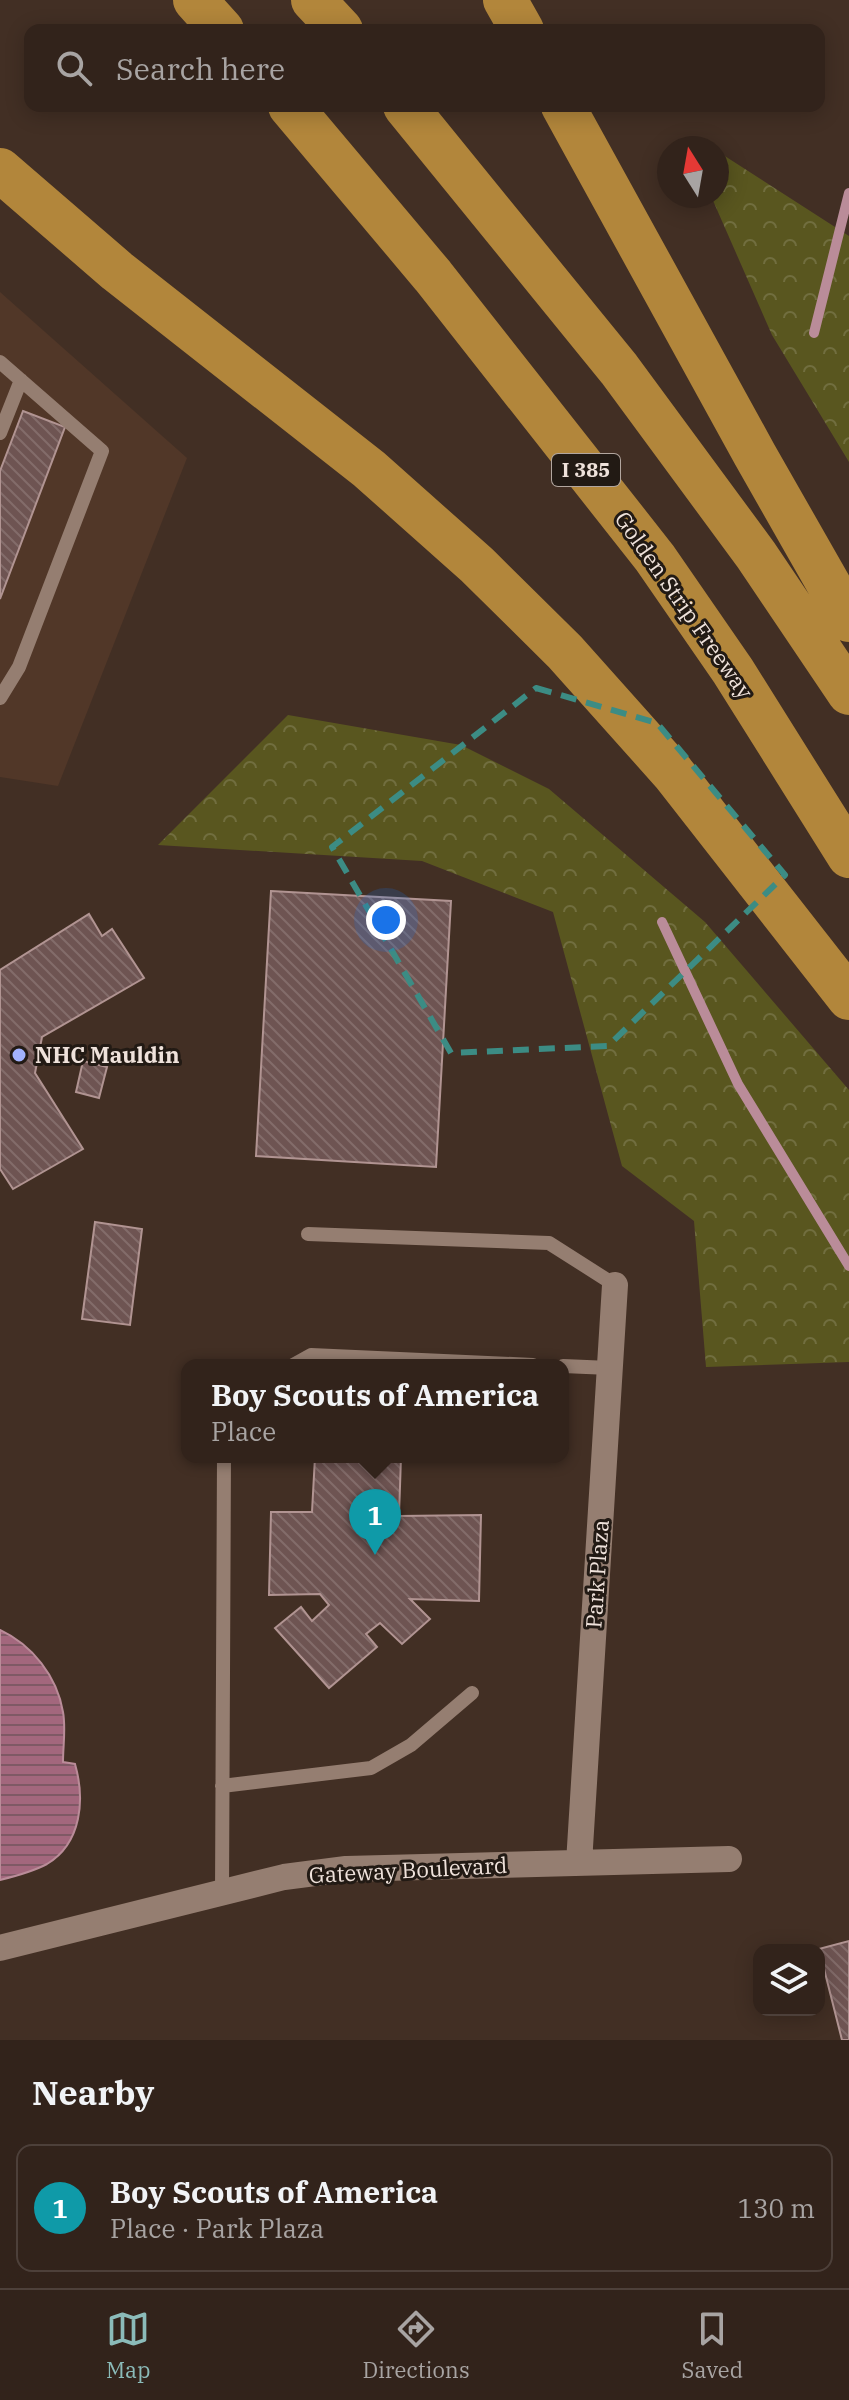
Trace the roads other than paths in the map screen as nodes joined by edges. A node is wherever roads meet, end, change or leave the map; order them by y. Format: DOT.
graph roads {
  1 [pos="195,0"];
  2 [pos="313,0"];
  3 [pos="505,0"];
  4 [pos="217,24"];
  5 [pos="335,24"];
  6 [pos="519,24"];
  7 [pos="295,112"];
  8 [pos="410,112"];
  9 [pos="566,112"];
  10 [pos="0,170"];
  11 [pos="0,362"];
  12 [pos="21,380"];
  13 [pos="0,433"];
  14 [pos="849,620"];
  15 [pos="849,693"];
  16 [pos="0,698"];
  17 [pos="849,856"];
  18 [pos="849,998"];
  19 [pos="308,1234"];
  20 [pos="615,1285"];
  21 [pos="304,1359"];
  22 [pos="400,1359"];
  23 [pos="569,1366"];
  24 [pos="610,1368"];
  25 [pos="224,1463"];
  26 [pos="472,1693"];
  27 [pos="222,1786"];
  28 [pos="729,1859"];
  29 [pos="579,1863"];
  30 [pos="222,1893"];
  31 [pos="0,1948"];
  1 -- 4 [label="highway"];
  2 -- 5 [label="highway"];
  3 -- 6 [label="highway"];
  7 -- 17 [label="highway, Golden Strip Freeway / I 385"];
  8 -- 15 [label="highway"];
  9 -- 14 [label="highway"];
  10 -- 18 [label="highway"];
  11 -- 12 [label="lane"];
  12 -- 13 [label="lane"];
  12 -- 16 [label="lane"];
  19 -- 20 [label="lane"];
  20 -- 24 [label="street, Park Plaza"];
  21 -- 22 [label="lane"];
  23 -- 24 [label="lane"];
  24 -- 29 [label="street, Park Plaza"];
  25 -- 27 [label="lane"];
  26 -- 27 [label="lane"];
  27 -- 30 [label="lane"];
  28 -- 29 [label="street, Gateway Boulevard"];
  29 -- 30 [label="street, Gateway Boulevard"];
  30 -- 31 [label="street, Gateway Boulevard"];
}
